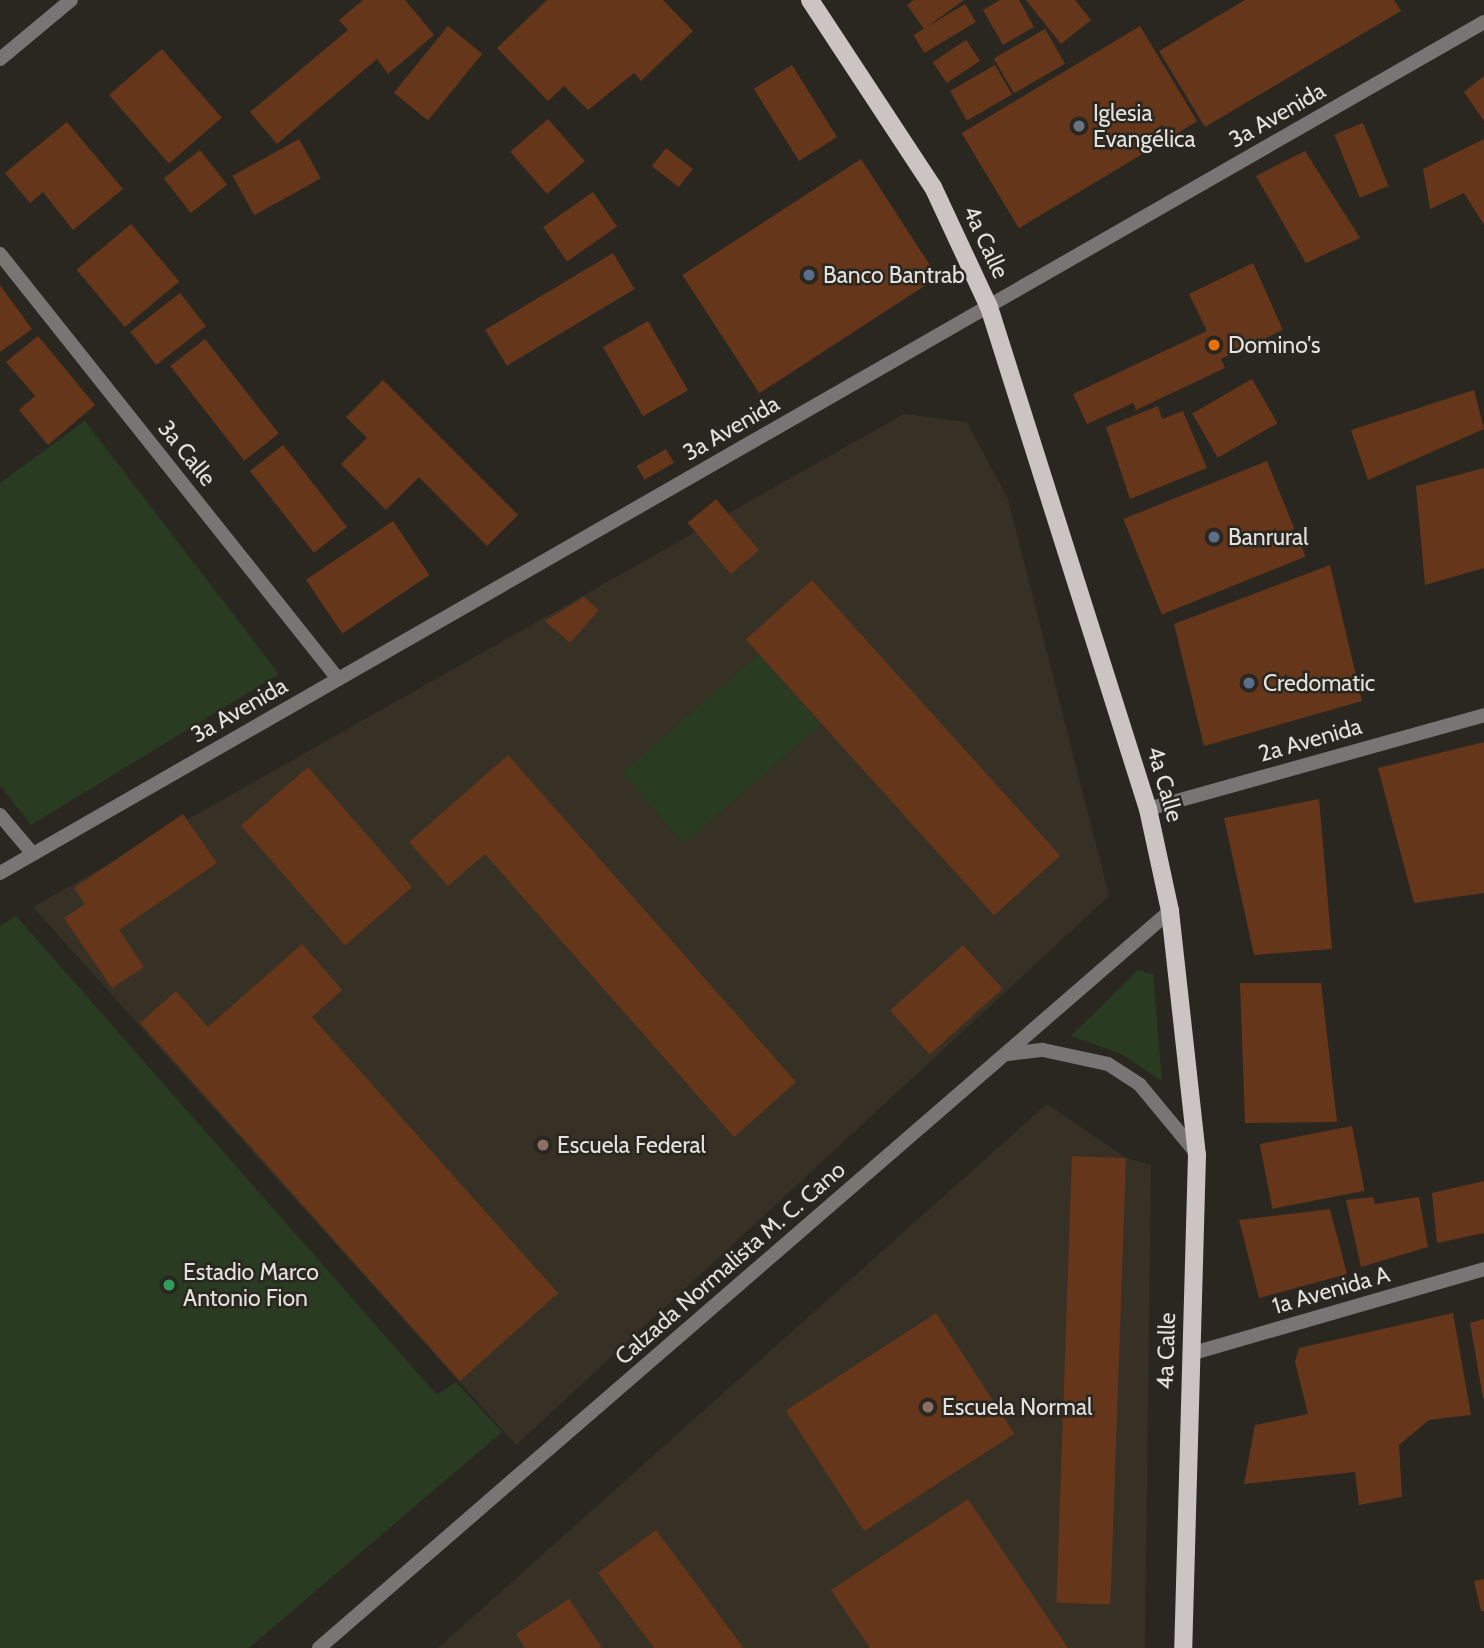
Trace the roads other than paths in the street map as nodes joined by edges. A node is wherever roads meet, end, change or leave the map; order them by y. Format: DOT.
graph roads {
  1 [pos="71,0"];
  2 [pos="810,0"];
  3 [pos="1484,22"];
  4 [pos="0,59"];
  5 [pos="0,254"];
  6 [pos="989,307"];
  7 [pos="338,679"];
  8 [pos="1484,715"];
  9 [pos="1149,809"];
  10 [pos="0,815"];
  11 [pos="33,854"];
  12 [pos="0,873"];
  13 [pos="1170,911"];
  14 [pos="1008,1054"];
  15 [pos="1197,1155"];
  16 [pos="1484,1269"];
  17 [pos="1190,1354"];
  18 [pos="319,1648"];
  19 [pos="1183,1648"];
  1 -- 4 [label="street"];
  2 -- 6 [label="main road, 4a Calle"];
  3 -- 6 [label="street, 3a Avenida"];
  5 -- 7 [label="street, 3a Calle"];
  6 -- 7 [label="street, 3a Avenida"];
  6 -- 9 [label="main road, 4a Calle"];
  7 -- 11 [label="street, 3a Avenida"];
  8 -- 9 [label="street, 2a Avenida"];
  9 -- 13 [label="main road, 4a Calle"];
  10 -- 11 [label="street"];
  11 -- 12 [label="street, 3a Avenida"];
  13 -- 14 [label="street, Calzada Normalista M. C. Cano"];
  13 -- 15 [label="main road, 4a Calle"];
  14 -- 15 [label="street"];
  14 -- 18 [label="street, Calzada Normalista M. C. Cano"];
  15 -- 17 [label="main road, 4a Calle"];
  16 -- 17 [label="street, 1a Avenida A"];
  17 -- 19 [label="main road, 4a Calle"];
}
